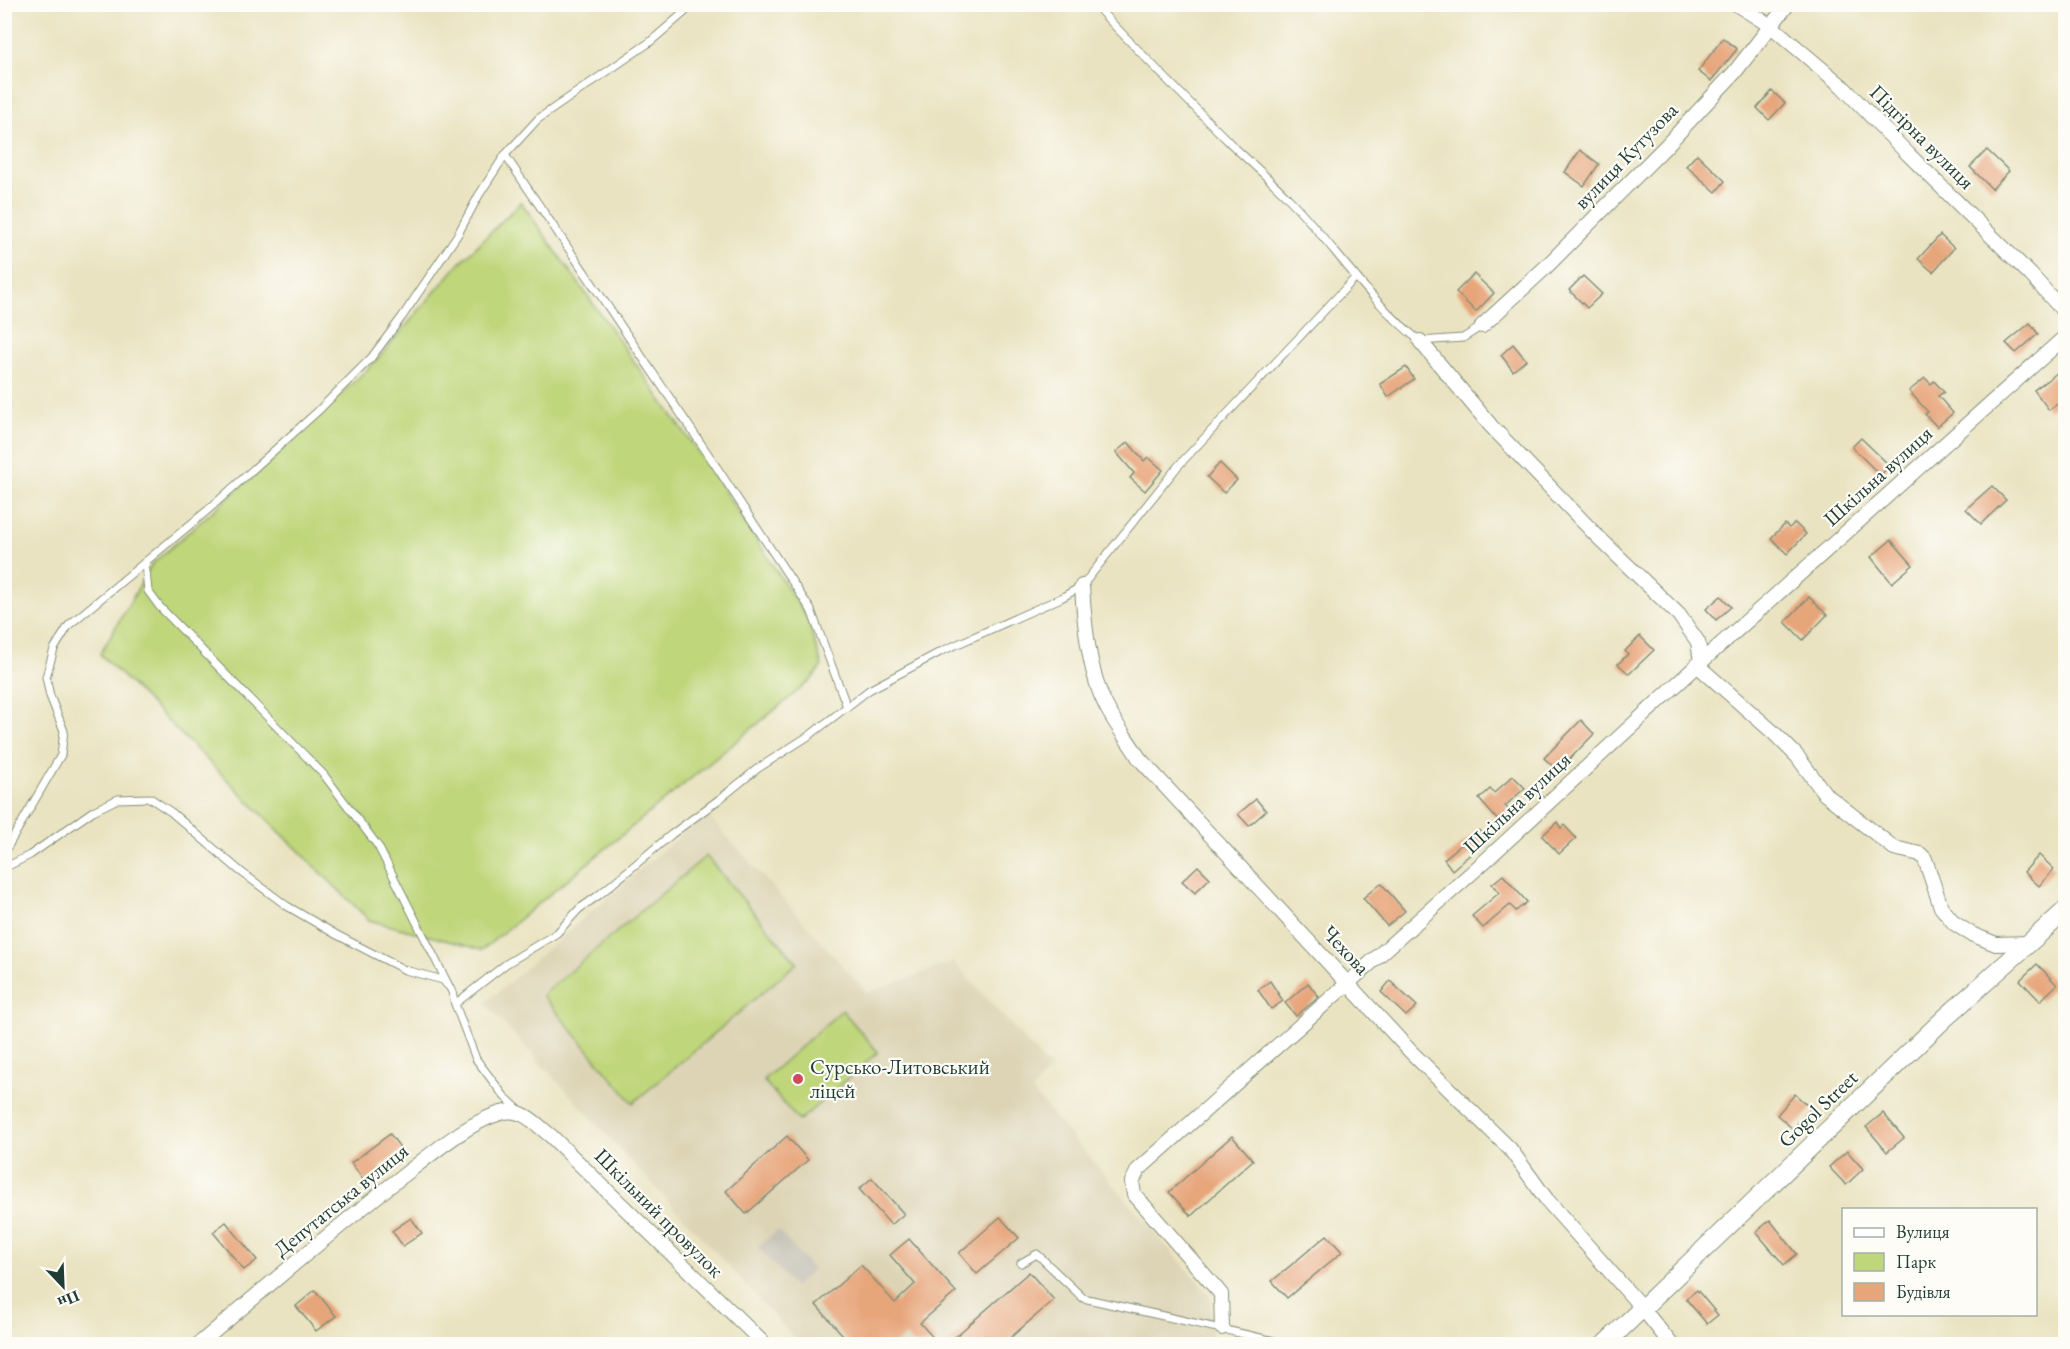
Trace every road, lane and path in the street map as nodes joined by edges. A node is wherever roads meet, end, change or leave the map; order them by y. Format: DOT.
graph roads {
  1 [pos="694,4"];
  2 [pos="1094,4"];
  3 [pos="1736,4"];
  4 [pos="1788,4"];
  5 [pos="1772,27"];
  6 [pos="505,155"];
  7 [pos="1355,278"];
  8 [pos="2066,314"];
  9 [pos="1482,326"];
  10 [pos="2066,336"];
  11 [pos="1420,341"];
  12 [pos="145,562"];
  13 [pos="1082,586"];
  14 [pos="1699,664"];
  15 [pos="847,707"];
  16 [pos="4,853"];
  17 [pos="4,868"];
  18 [pos="2066,910"];
  19 [pos="2028,943"];
  20 [pos="1347,982"];
  21 [pos="452,992"];
  22 [pos="455,1004"];
  23 [pos="522,1113"];
  24 [pos="1021,1263"];
  25 [pos="1643,1309"];
  26 [pos="1222,1328"];
  27 [pos="199,1344"];
  28 [pos="764,1344"];
  29 [pos="1288,1344"];
  30 [pos="1605,1344"];
  31 [pos="1671,1344"];
  1 -- 6 [label="lane"];
  2 -- 7 [label="lane"];
  3 -- 5 [label="street, Підгірна вулиця"];
  4 -- 5 [label="street, вулиця Кутузова"];
  5 -- 8 [label="street, Підгірна вулиця"];
  5 -- 9 [label="street, вулиця Кутузова"];
  6 -- 12 [label="lane"];
  6 -- 15 [label="lane"];
  7 -- 11 [label="lane"];
  7 -- 13 [label="lane"];
  9 -- 11 [label="lane"];
  10 -- 14 [label="street, Шкільна вулиця"];
  11 -- 14 [label="street"];
  12 -- 16 [label="lane"];
  12 -- 21 [label="lane"];
  13 -- 15 [label="lane"];
  13 -- 20 [label="street, Чехова"];
  14 -- 19 [label="street"];
  14 -- 20 [label="street, Шкільна вулиця"];
  15 -- 22 [label="lane"];
  17 -- 21 [label="lane"];
  18 -- 19 [label="street, Gogol Street"];
  19 -- 25 [label="street, Gogol Street"];
  20 -- 25 [label="street, Чехова"];
  20 -- 26 [label="street, Шкільна вулиця"];
  21 -- 22 [label="lane"];
  22 -- 23 [label="lane"];
  23 -- 27 [label="street, Депутатська вулиця"];
  23 -- 28 [label="street, Шкільний провулок"];
  24 -- 26 [label="lane"];
  25 -- 30 [label="street, Gogol Street"];
  25 -- 31 [label="street, Чехова"];
  26 -- 29 [label="lane"];
}
